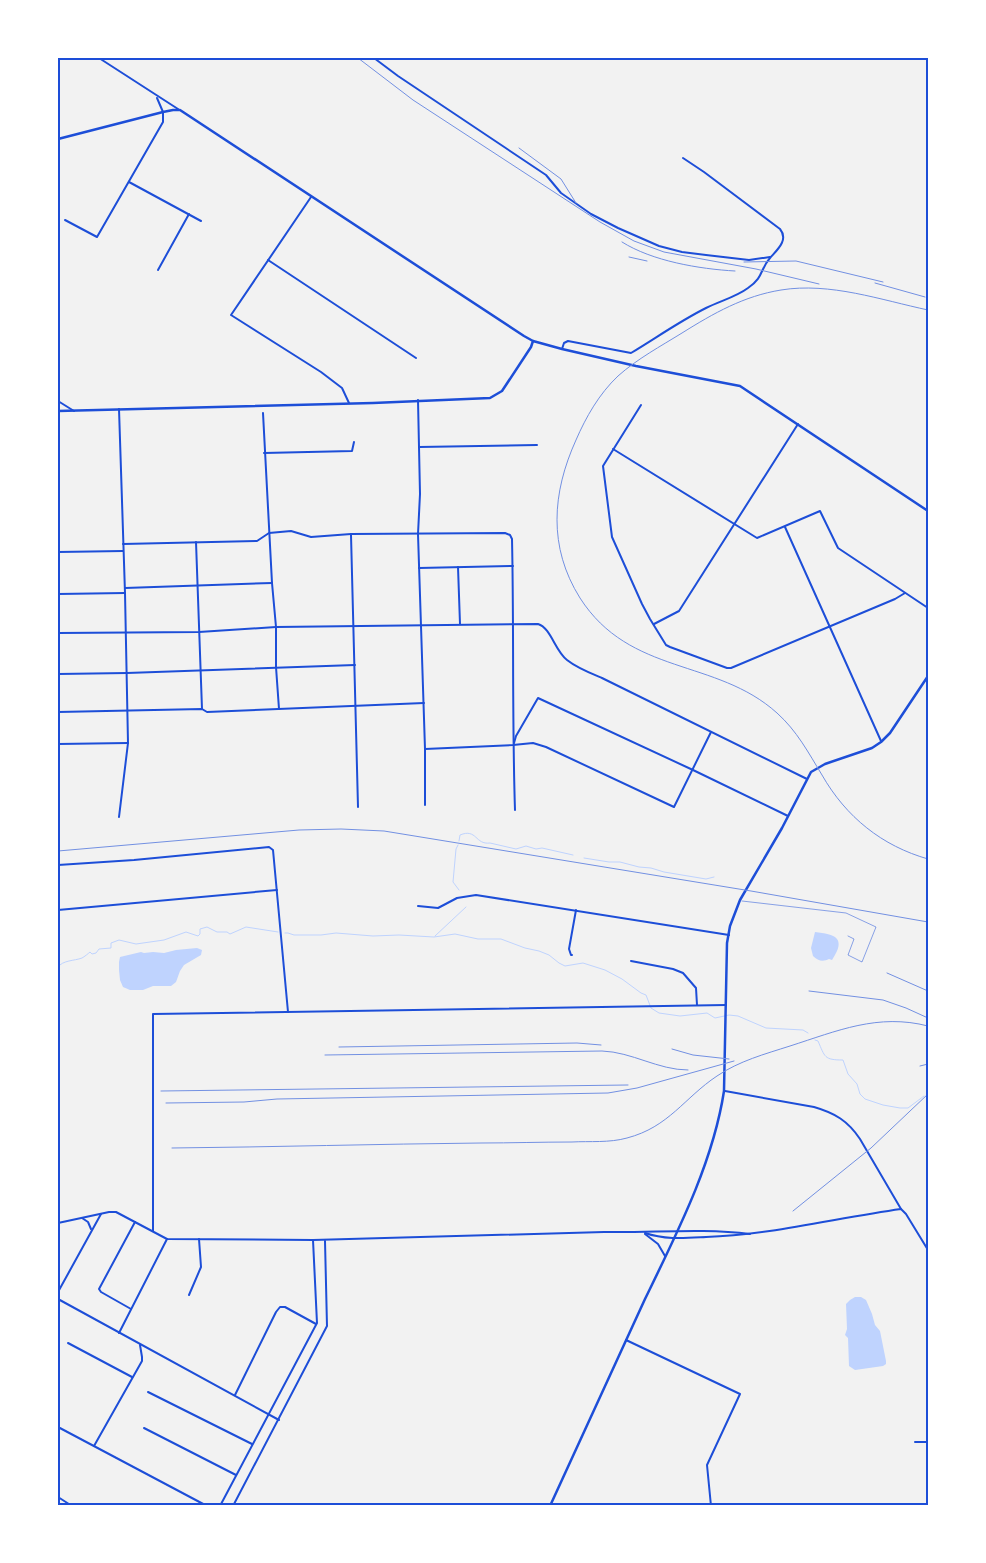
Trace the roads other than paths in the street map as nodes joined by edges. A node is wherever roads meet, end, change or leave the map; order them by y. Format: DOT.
graph roads {
  1 [pos="99,58"];
  2 [pos="374,58"];
  3 [pos="156,96"];
  4 [pos="180,110"];
  5 [pos="164,112"];
  6 [pos="58,139"];
  7 [pos="682,158"];
  8 [pos="129,182"];
  9 [pos="311,196"];
  10 [pos="189,214"];
  11 [pos="65,220"];
  12 [pos="201,221"];
  13 [pos="770,257"];
  14 [pos="268,260"];
  15 [pos="158,270"];
  16 [pos="533,341"];
  17 [pos="562,349"];
  18 [pos="416,358"];
  19 [pos="418,400"];
  20 [pos="58,401"];
  21 [pos="349,403"];
  22 [pos="641,405"];
  23 [pos="119,409"];
  24 [pos="58,411"];
  25 [pos="74,411"];
  26 [pos="263,413"];
  27 [pos="798,424"];
  28 [pos="354,442"];
  29 [pos="537,445"];
  30 [pos="419,447"];
  31 [pos="613,449"];
  32 [pos="264,454"];
  33 [pos="928,510"];
  34 [pos="734,525"];
  35 [pos="786,526"];
  36 [pos="269,533"];
  37 [pos="351,534"];
  38 [pos="418,534"];
  39 [pos="196,542"];
  40 [pos="123,544"];
  41 [pos="123,551"];
  42 [pos="58,552"];
  43 [pos="458,566"];
  44 [pos="513,566"];
  45 [pos="419,568"];
  46 [pos="272,583"];
  47 [pos="198,584"];
  48 [pos="125,588"];
  49 [pos="125,593"];
  50 [pos="905,593"];
  51 [pos="58,594"];
  52 [pos="928,608"];
  53 [pos="421,624"];
  54 [pos="513,624"];
  55 [pos="354,625"];
  56 [pos="460,625"];
  57 [pos="653,625"];
  58 [pos="829,626"];
  59 [pos="276,627"];
  60 [pos="126,632"];
  61 [pos="199,632"];
  62 [pos="58,633"];
  63 [pos="356,665"];
  64 [pos="276,667"];
  65 [pos="200,670"];
  66 [pos="126,673"];
  67 [pos="58,674"];
  68 [pos="928,676"];
  69 [pos="424,703"];
  70 [pos="356,706"];
  71 [pos="202,709"];
  72 [pos="279,709"];
  73 [pos="127,711"];
  74 [pos="58,712"];
  75 [pos="711,732"];
  76 [pos="881,742"];
  77 [pos="128,743"];
  78 [pos="58,744"];
  79 [pos="513,746"];
  80 [pos="425,749"];
  81 [pos="693,770"];
  82 [pos="807,778"];
  83 [pos="426,805"];
  84 [pos="358,808"];
  85 [pos="515,810"];
  86 [pos="788,816"];
  87 [pos="118,817"];
  88 [pos="58,865"];
  89 [pos="277,890"];
  90 [pos="740,900"];
  91 [pos="418,906"];
  92 [pos="58,910"];
  93 [pos="576,910"];
  94 [pos="728,935"];
  95 [pos="848,936"];
  96 [pos="572,955"];
  97 [pos="631,961"];
  98 [pos="697,1005"];
  99 [pos="726,1005"];
  100 [pos="288,1012"];
  101 [pos="724,1091"];
  102 [pos="901,1209"];
  103 [pos="101,1214"];
  104 [pos="82,1218"];
  105 [pos="135,1222"];
  106 [pos="58,1223"];
  107 [pos="677,1230"];
  108 [pos="91,1231"];
  109 [pos="153,1231"];
  110 [pos="643,1233"];
  111 [pos="750,1234"];
  112 [pos="674,1238"];
  113 [pos="167,1239"];
  114 [pos="199,1239"];
  115 [pos="313,1240"];
  116 [pos="324,1240"];
  117 [pos="928,1250"];
  118 [pos="665,1257"];
  119 [pos="58,1292"];
  120 [pos="189,1295"];
  121 [pos="58,1299"];
  122 [pos="131,1309"];
  123 [pos="316,1324"];
  124 [pos="119,1333"];
  125 [pos="626,1340"];
  126 [pos="68,1343"];
  127 [pos="140,1345"];
  128 [pos="133,1377"];
  129 [pos="148,1392"];
  130 [pos="234,1396"];
  131 [pos="268,1414"];
  132 [pos="279,1420"];
  133 [pos="58,1426"];
  134 [pos="144,1428"];
  135 [pos="915,1442"];
  136 [pos="928,1442"];
  137 [pos="252,1444"];
  138 [pos="94,1446"];
  139 [pos="236,1475"];
  140 [pos="58,1497"];
  141 [pos="72,1506"];
  142 [pos="207,1506"];
  143 [pos="220,1506"];
  144 [pos="233,1506"];
  145 [pos="550,1506"];
  146 [pos="711,1506"];
  1 -- 3 [label="street"];
  2 -- 13 [label="street"];
  3 -- 4 [label="street"];
  3 -- 5 [label="street"];
  4 -- 5 [label="main road"];
  4 -- 9 [label="main road"];
  5 -- 6 [label="main road"];
  5 -- 8 [label="street"];
  7 -- 13 [label="street"];
  8 -- 10 [label="street"];
  8 -- 11 [label="street"];
  9 -- 14 [label="street"];
  9 -- 16 [label="main road"];
  10 -- 12 [label="street"];
  10 -- 15 [label="street"];
  13 -- 17 [label="street"];
  14 -- 18 [label="street"];
  14 -- 21 [label="street"];
  16 -- 17 [label="main road"];
  16 -- 19 [label="main road"];
  17 -- 27 [label="main road"];
  19 -- 21 [label="main road"];
  19 -- 30 [label="street"];
  20 -- 25 [label="street"];
  21 -- 23 [label="main road"];
  22 -- 31 [label="street"];
  23 -- 25 [label="main road"];
  23 -- 40 [label="street"];
  24 -- 25 [label="main road"];
  26 -- 32 [label="street"];
  27 -- 33 [label="main road"];
  27 -- 34 [label="street"];
  28 -- 32 [label="street"];
  29 -- 30 [label="street"];
  30 -- 38 [label="street"];
  31 -- 34 [label="street"];
  31 -- 57 [label="street"];
  32 -- 36 [label="street"];
  34 -- 35 [label="street"];
  34 -- 57 [label="street"];
  35 -- 50 [label="street"];
  35 -- 58 [label="street"];
  36 -- 37 [label="street"];
  36 -- 39 [label="street"];
  36 -- 46 [label="street"];
  37 -- 38 [label="street"];
  37 -- 55 [label="street"];
  38 -- 44 [label="street"];
  38 -- 45 [label="street"];
  39 -- 40 [label="street"];
  39 -- 47 [label="street"];
  40 -- 41 [label="street"];
  41 -- 42 [label="street"];
  41 -- 48 [label="street"];
  43 -- 44 [label="street"];
  43 -- 45 [label="street"];
  43 -- 56 [label="street"];
  44 -- 54 [label="street"];
  45 -- 53 [label="street"];
  46 -- 47 [label="street"];
  46 -- 59 [label="street"];
  47 -- 48 [label="street"];
  47 -- 61 [label="street"];
  48 -- 49 [label="street"];
  49 -- 51 [label="street"];
  49 -- 60 [label="street"];
  50 -- 52 [label="street"];
  50 -- 58 [label="street"];
  53 -- 55 [label="street"];
  53 -- 56 [label="street"];
  53 -- 69 [label="street"];
  54 -- 56 [label="street"];
  54 -- 75 [label="street"];
  54 -- 79 [label="street"];
  55 -- 59 [label="street"];
  55 -- 63 [label="street"];
  57 -- 58 [label="street"];
  58 -- 76 [label="street"];
  59 -- 61 [label="street"];
  59 -- 64 [label="street"];
  60 -- 61 [label="street"];
  60 -- 62 [label="street"];
  60 -- 66 [label="street"];
  61 -- 65 [label="street"];
  63 -- 64 [label="street"];
  63 -- 70 [label="street"];
  64 -- 65 [label="street"];
  64 -- 72 [label="street"];
  65 -- 66 [label="street"];
  65 -- 71 [label="street"];
  66 -- 67 [label="street"];
  66 -- 73 [label="street"];
  68 -- 76 [label="main road"];
  69 -- 70 [label="street"];
  69 -- 80 [label="street"];
  70 -- 72 [label="street"];
  70 -- 84 [label="street"];
  71 -- 72 [label="street"];
  71 -- 73 [label="street"];
  73 -- 74 [label="street"];
  73 -- 77 [label="street"];
  75 -- 81 [label="street"];
  75 -- 82 [label="street"];
  76 -- 82 [label="main road"];
  77 -- 78 [label="street"];
  77 -- 87 [label="street"];
  79 -- 80 [label="street"];
  79 -- 81 [label="street"];
  79 -- 81 [label="street"];
  79 -- 85 [label="street"];
  80 -- 83 [label="street"];
  81 -- 86 [label="street"];
  82 -- 86 [label="main road"];
  86 -- 90 [label="main road"];
  88 -- 89 [label="street"];
  89 -- 92 [label="street"];
  89 -- 100 [label="street"];
  90 -- 94 [label="main road"];
  90 -- 95 [label="lane"];
  91 -- 93 [label="street"];
  93 -- 94 [label="street"];
  93 -- 96 [label="street"];
  94 -- 99 [label="main road"];
  97 -- 98 [label="street"];
  98 -- 99 [label="street"];
  98 -- 100 [label="street"];
  99 -- 101 [label="main road"];
  100 -- 109 [label="street"];
  101 -- 102 [label="street"];
  101 -- 107 [label="main road"];
  102 -- 111 [label="street"];
  102 -- 117 [label="street"];
  103 -- 104 [label="street"];
  103 -- 105 [label="street"];
  103 -- 108 [label="street"];
  104 -- 106 [label="street"];
  104 -- 108 [label="street"];
  105 -- 109 [label="street"];
  105 -- 122 [label="street"];
  107 -- 110 [label="street"];
  107 -- 111 [label="street"];
  107 -- 112 [label="main road"];
  108 -- 119 [label="street"];
  109 -- 113 [label="street"];
  110 -- 112 [label="street"];
  110 -- 116 [label="street"];
  110 -- 118 [label="street"];
  111 -- 112 [label="street"];
  112 -- 118 [label="main road"];
  113 -- 114 [label="street"];
  113 -- 122 [label="street"];
  114 -- 115 [label="street"];
  114 -- 120 [label="street"];
  115 -- 116 [label="street"];
  115 -- 123 [label="street"];
  116 -- 132 [label="street"];
  118 -- 125 [label="main road"];
  121 -- 124 [label="street"];
  122 -- 124 [label="street"];
  123 -- 130 [label="street"];
  123 -- 131 [label="street"];
  124 -- 127 [label="street"];
  125 -- 145 [label="main road"];
  125 -- 146 [label="street"];
  126 -- 128 [label="street"];
  127 -- 128 [label="street"];
  127 -- 130 [label="street"];
  128 -- 138 [label="street"];
  129 -- 137 [label="street"];
  130 -- 131 [label="street"];
  131 -- 132 [label="street"];
  131 -- 137 [label="street"];
  132 -- 144 [label="street"];
  133 -- 138 [label="street"];
  134 -- 139 [label="street"];
  135 -- 136 [label="street"];
  137 -- 139 [label="street"];
  138 -- 142 [label="street"];
  139 -- 143 [label="street"];
  140 -- 141 [label="street"];
}
